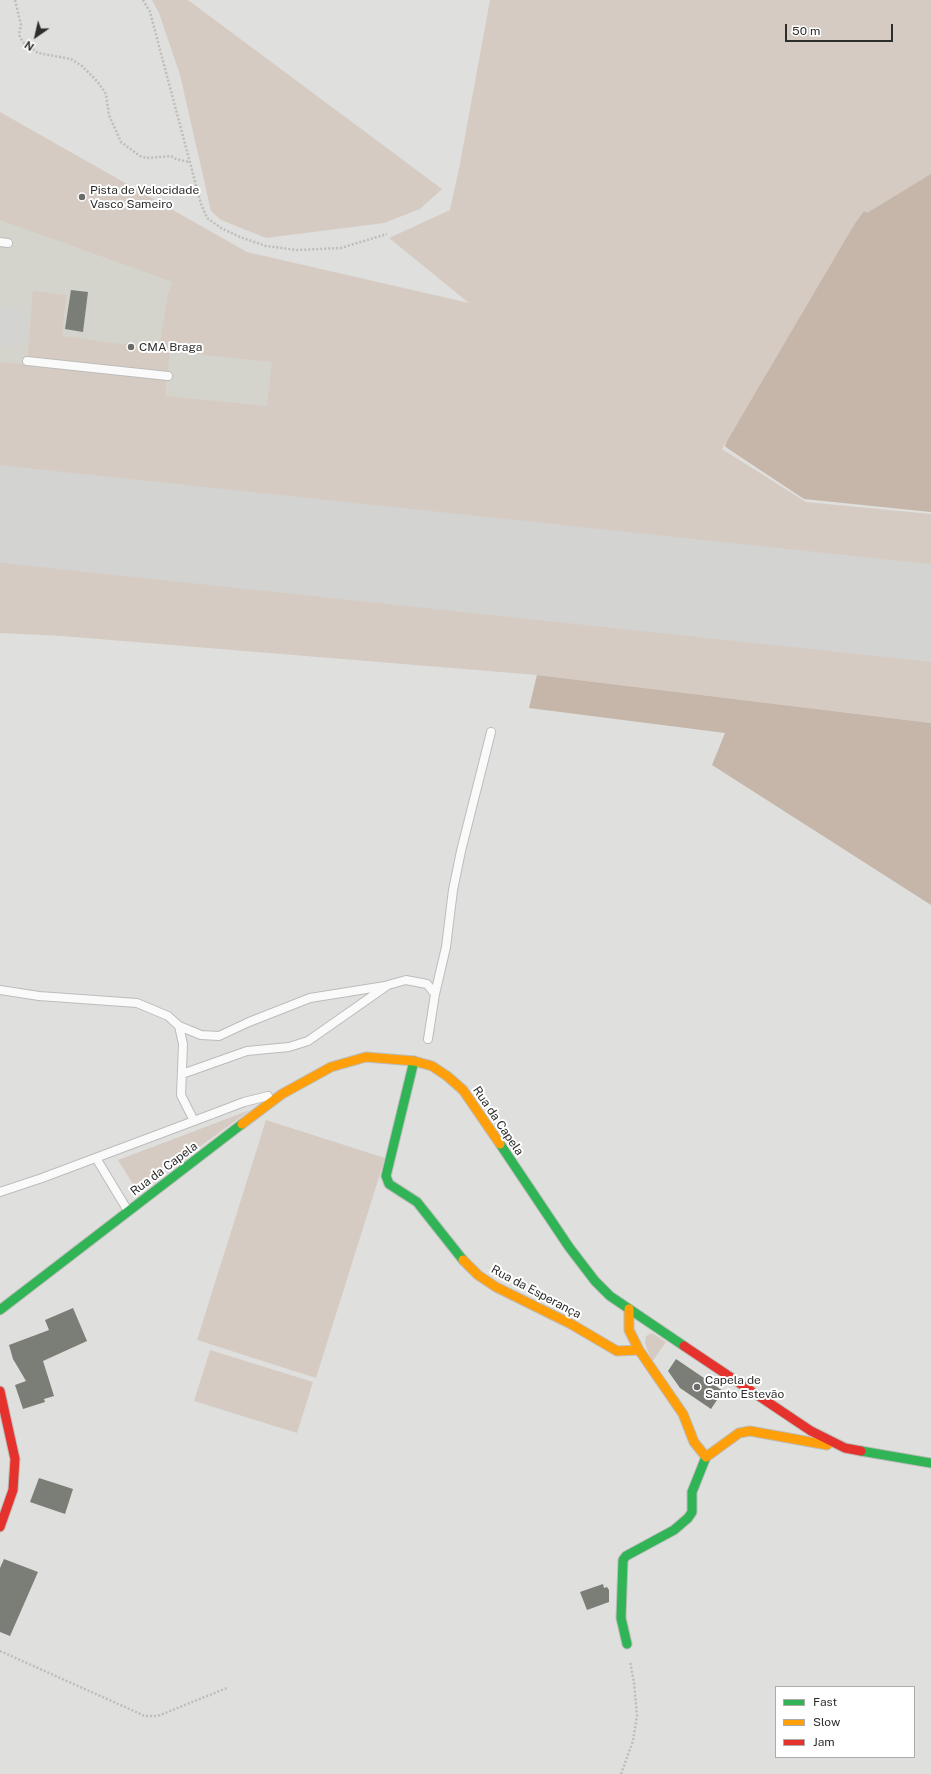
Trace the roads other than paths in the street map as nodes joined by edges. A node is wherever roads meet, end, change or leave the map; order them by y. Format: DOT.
graph roads {
  1 [pos="27,361"];
  2 [pos="168,376"];
  3 [pos="491,732"];
  4 [pos="388,985"];
  5 [pos="0,990"];
  6 [pos="435,994"];
  7 [pos="179,1026"];
  8 [pos="428,1039"];
  9 [pos="414,1061"];
  10 [pos="182,1074"];
  11 [pos="286,1091"];
  12 [pos="194,1121"];
  13 [pos="96,1158"];
  14 [pos="0,1192"];
  15 [pos="129,1211"];
  16 [pos="629,1309"];
  17 [pos="0,1310"];
  18 [pos="639,1350"];
  19 [pos="0,1391"];
  20 [pos="846,1448"];
  21 [pos="706,1457"];
  22 [pos="931,1463"];
  23 [pos="0,1527"];
  24 [pos="627,1644"];
  1 -- 2 [label="lane"];
  3 -- 6 [label="lane"];
  4 -- 6 [label="lane"];
  4 -- 7 [label="lane"];
  4 -- 10 [label="lane"];
  5 -- 7 [label="lane"];
  6 -- 8 [label="lane"];
  7 -- 10 [label="lane"];
  9 -- 11 [label="street, Rua da Capela"];
  9 -- 16 [label="street, Rua da Capela"];
  9 -- 18 [label="street, Rua da Esperança"];
  10 -- 12 [label="lane"];
  11 -- 12 [label="lane"];
  11 -- 15 [label="street, Rua da Capela"];
  12 -- 13 [label="lane"];
  13 -- 14 [label="lane"];
  13 -- 15 [label="lane"];
  15 -- 17 [label="street, Rua da Capela"];
  16 -- 18 [label="street"];
  16 -- 20 [label="street, Rua da Capela"];
  18 -- 21 [label="street"];
  19 -- 23 [label="street"];
  20 -- 21 [label="street"];
  20 -- 22 [label="street, Rua da Capela"];
  21 -- 24 [label="street"];
}
